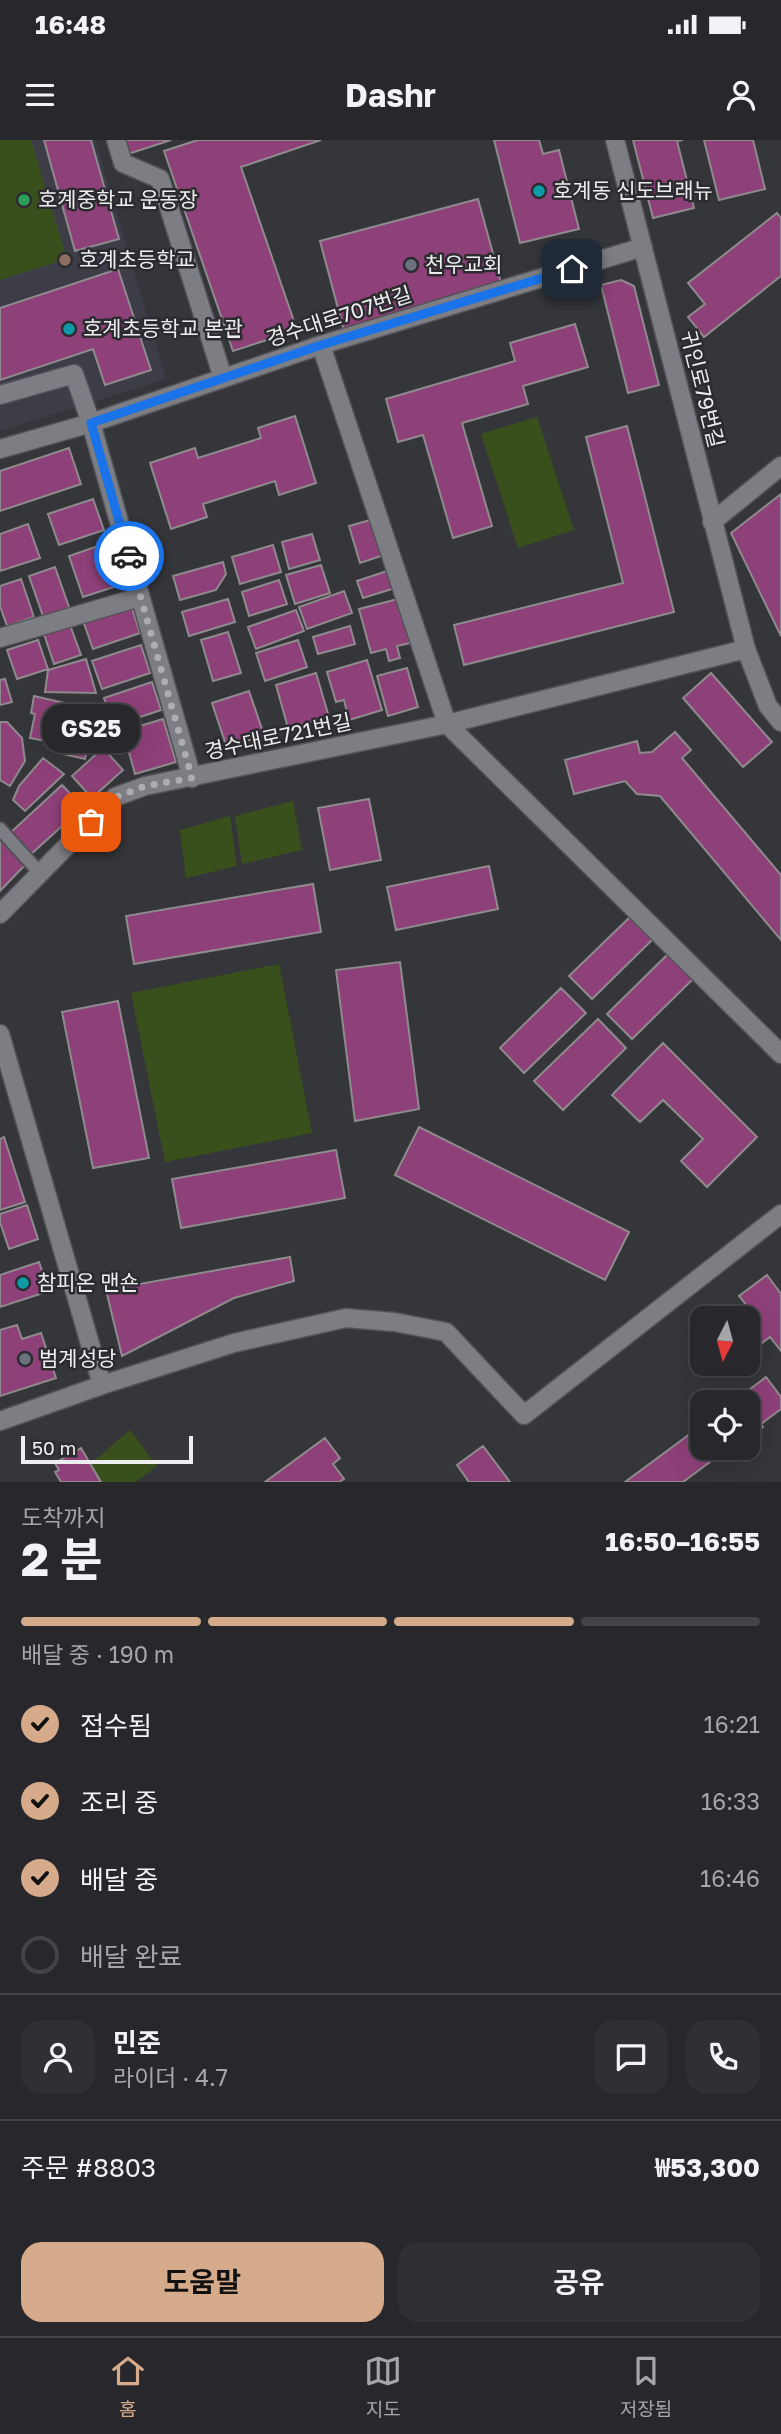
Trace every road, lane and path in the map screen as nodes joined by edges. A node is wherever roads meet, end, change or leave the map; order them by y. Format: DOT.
graph roads {
  1 [pos="116,140"];
  2 [pos="615,140"];
  3 [pos="643,247"];
  4 [pos="321,345"];
  5 [pos="223,378"];
  6 [pos="0,395"];
  7 [pos="91,423"];
  8 [pos="0,449"];
  9 [pos="781,466"];
  10 [pos="712,522"];
  11 [pos="140,597"];
  12 [pos="0,638"];
  13 [pos="746,649"];
  14 [pos="781,722"];
  15 [pos="447,724"];
  16 [pos="192,778"];
  17 [pos="0,829"];
  18 [pos="40,873"];
  19 [pos="0,914"];
  20 [pos="0,1034"];
  21 [pos="781,1054"];
  22 [pos="781,1214"];
  23 [pos="102,1385"];
  24 [pos="0,1421"];
  1 -- 5 [label="street"];
  2 -- 3 [label="street, 귀인로79번길"];
  3 -- 4 [label="street, 경수대로707번길"];
  3 -- 10 [label="street, 귀인로79번길"];
  4 -- 5 [label="street, 경수대로707번길"];
  4 -- 15 [label="street"];
  5 -- 7 [label="street, 경수대로707번길"];
  6 -- 7 [label="street"];
  7 -- 8 [label="street, 경수대로707번길"];
  7 -- 11 [label="street"];
  9 -- 10 [label="street"];
  10 -- 13 [label="street, 귀인로79번길"];
  11 -- 12 [label="street"];
  11 -- 16 [label="street"];
  13 -- 14 [label="street, 귀인로79번길"];
  13 -- 15 [label="street, 경수대로721번길"];
  15 -- 16 [label="street, 경수대로721번길"];
  15 -- 21 [label="street"];
  16 -- 18 [label="street, 경수대로721번길"];
  17 -- 18 [label="lane"];
  18 -- 19 [label="street, 경수대로721번길"];
  20 -- 23 [label="street"];
  22 -- 23 [label="street"];
  23 -- 24 [label="street"];
}
